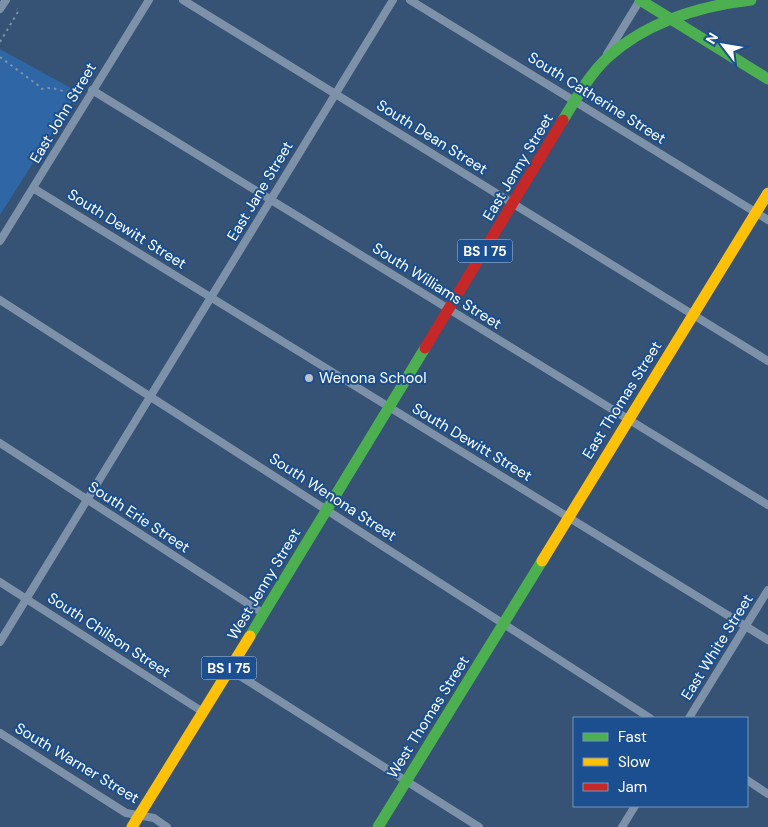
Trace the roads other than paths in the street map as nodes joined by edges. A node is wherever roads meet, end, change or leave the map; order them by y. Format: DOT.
graph roads {
  1 [pos="6,0"];
  2 [pos="149,0"];
  3 [pos="183,0"];
  4 [pos="393,0"];
  5 [pos="410,0"];
  6 [pos="640,0"];
  7 [pos="752,0"];
  8 [pos="0,9"];
  9 [pos="670,18"];
  10 [pos="596,71"];
  11 [pos="768,78"];
  12 [pos="92,90"];
  13 [pos="336,94"];
  14 [pos="575,101"];
  15 [pos="33,188"];
  16 [pos="768,193"];
  17 [pos="271,200"];
  18 [pos="513,204"];
  19 [pos="756,213"];
  20 [pos="768,220"];
  21 [pos="0,241"];
  22 [pos="210,297"];
  23 [pos="0,300"];
  24 [pos="449,310"];
  25 [pos="692,315"];
  26 [pos="768,361"];
  27 [pos="151,397"];
  28 [pos="388,407"];
  29 [pos="628,419"];
  30 [pos="0,443"];
  31 [pos="88,500"];
  32 [pos="768,505"];
  33 [pos="326,509"];
  34 [pos="568,517"];
  35 [pos="0,582"];
  36 [pos="768,590"];
  37 [pos="27,599"];
  38 [pos="264,614"];
  39 [pos="504,624"];
  40 [pos="746,626"];
  41 [pos="768,640"];
  42 [pos="0,642"];
  43 [pos="229,669"];
  44 [pos="203,712"];
  45 [pos="648,717"];
  46 [pos="690,717"];
  47 [pos="0,732"];
  48 [pos="406,781"];
  49 [pos="748,781"];
  50 [pos="768,794"];
  51 [pos="634,807"];
  52 [pos="139,815"];
  53 [pos="132,827"];
  54 [pos="167,827"];
  55 [pos="378,827"];
  56 [pos="479,827"];
  57 [pos="622,827"];
  1 -- 8 [label="street"];
  2 -- 12 [label="street, East John Street"];
  3 -- 13 [label="street, South Dean Street"];
  4 -- 13 [label="street, East Jane Street"];
  5 -- 14 [label="street, South Catherine Street"];
  6 -- 9 [label="main road"];
  6 -- 10 [label="street, East Jenny Street"];
  7 -- 9 [label="main road, BS I 75"];
  9 -- 10 [label="main road, East Jenny Street / BS I 75"];
  9 -- 11 [label="main road"];
  10 -- 14 [label="main road, East Jenny Street / BS I 75"];
  12 -- 15 [label="street, East John Street"];
  12 -- 17 [label="street, South Williams Street"];
  13 -- 17 [label="street, East Jane Street"];
  13 -- 18 [label="street, South Dean Street"];
  14 -- 18 [label="main road, East Jenny Street / BS I 75"];
  14 -- 19 [label="street, South Catherine Street"];
  15 -- 21 [label="street, East John Street"];
  15 -- 22 [label="street, South Dewitt Street"];
  16 -- 19 [label="main road, East Thomas Street"];
  17 -- 22 [label="street, East Jane Street"];
  17 -- 24 [label="street, South Williams Street"];
  18 -- 24 [label="main road, East Jenny Street / BS I 75"];
  18 -- 25 [label="street, South Dean Street"];
  19 -- 20 [label="street, South Catherine Street"];
  19 -- 25 [label="main road, East Thomas Street"];
  22 -- 27 [label="street, East Jane Street"];
  22 -- 28 [label="street, South Dewitt Street"];
  23 -- 27 [label="street, South Wenona Street"];
  24 -- 28 [label="main road, East Jenny Street / BS I 75"];
  24 -- 29 [label="street, South Williams Street"];
  25 -- 26 [label="street, South Dean Street"];
  25 -- 29 [label="main road, East Thomas Street"];
  27 -- 31 [label="street, East Jane Street"];
  27 -- 33 [label="street, South Wenona Street"];
  28 -- 33 [label="main road, East Jenny Street / BS I 75"];
  28 -- 34 [label="street, South Dewitt Street"];
  29 -- 32 [label="street, South Williams Street"];
  29 -- 34 [label="main road, East Thomas Street"];
  30 -- 31 [label="street, South Erie Street"];
  31 -- 37 [label="street, East Jane Street"];
  31 -- 38 [label="street, South Erie Street"];
  33 -- 38 [label="main road, West Jenny Street / BS I 75"];
  33 -- 39 [label="street, South Wenona Street"];
  34 -- 39 [label="main road, East Thomas Street"];
  34 -- 40 [label="street, South Dewitt Street"];
  35 -- 37 [label="street, South Chilson Street"];
  36 -- 40 [label="street, East White Street"];
  37 -- 42 [label="street, East Jane Street"];
  37 -- 44 [label="street, South Chilson Street"];
  38 -- 43 [label="main road, West Jenny Street / BS I 75"];
  39 -- 45 [label="street, South Wenona Street"];
  39 -- 48 [label="main road, West Thomas Street"];
  40 -- 41 [label="street, South Dewitt Street"];
  40 -- 46 [label="street, East White Street"];
  43 -- 44 [label="main road, West Jenny Street / BS I 75"];
  43 -- 48 [label="street"];
  44 -- 52 [label="main road, West Jenny Street / BS I 75"];
  47 -- 52 [label="street, South Warner Street"];
  48 -- 55 [label="main road, West Thomas Street"];
  48 -- 56 [label="street"];
  49 -- 50 [label="street"];
  51 -- 57 [label="street"];
  52 -- 53 [label="main road, West Jenny Street / BS I 75"];
  52 -- 54 [label="street, South Warner Street"];
}
